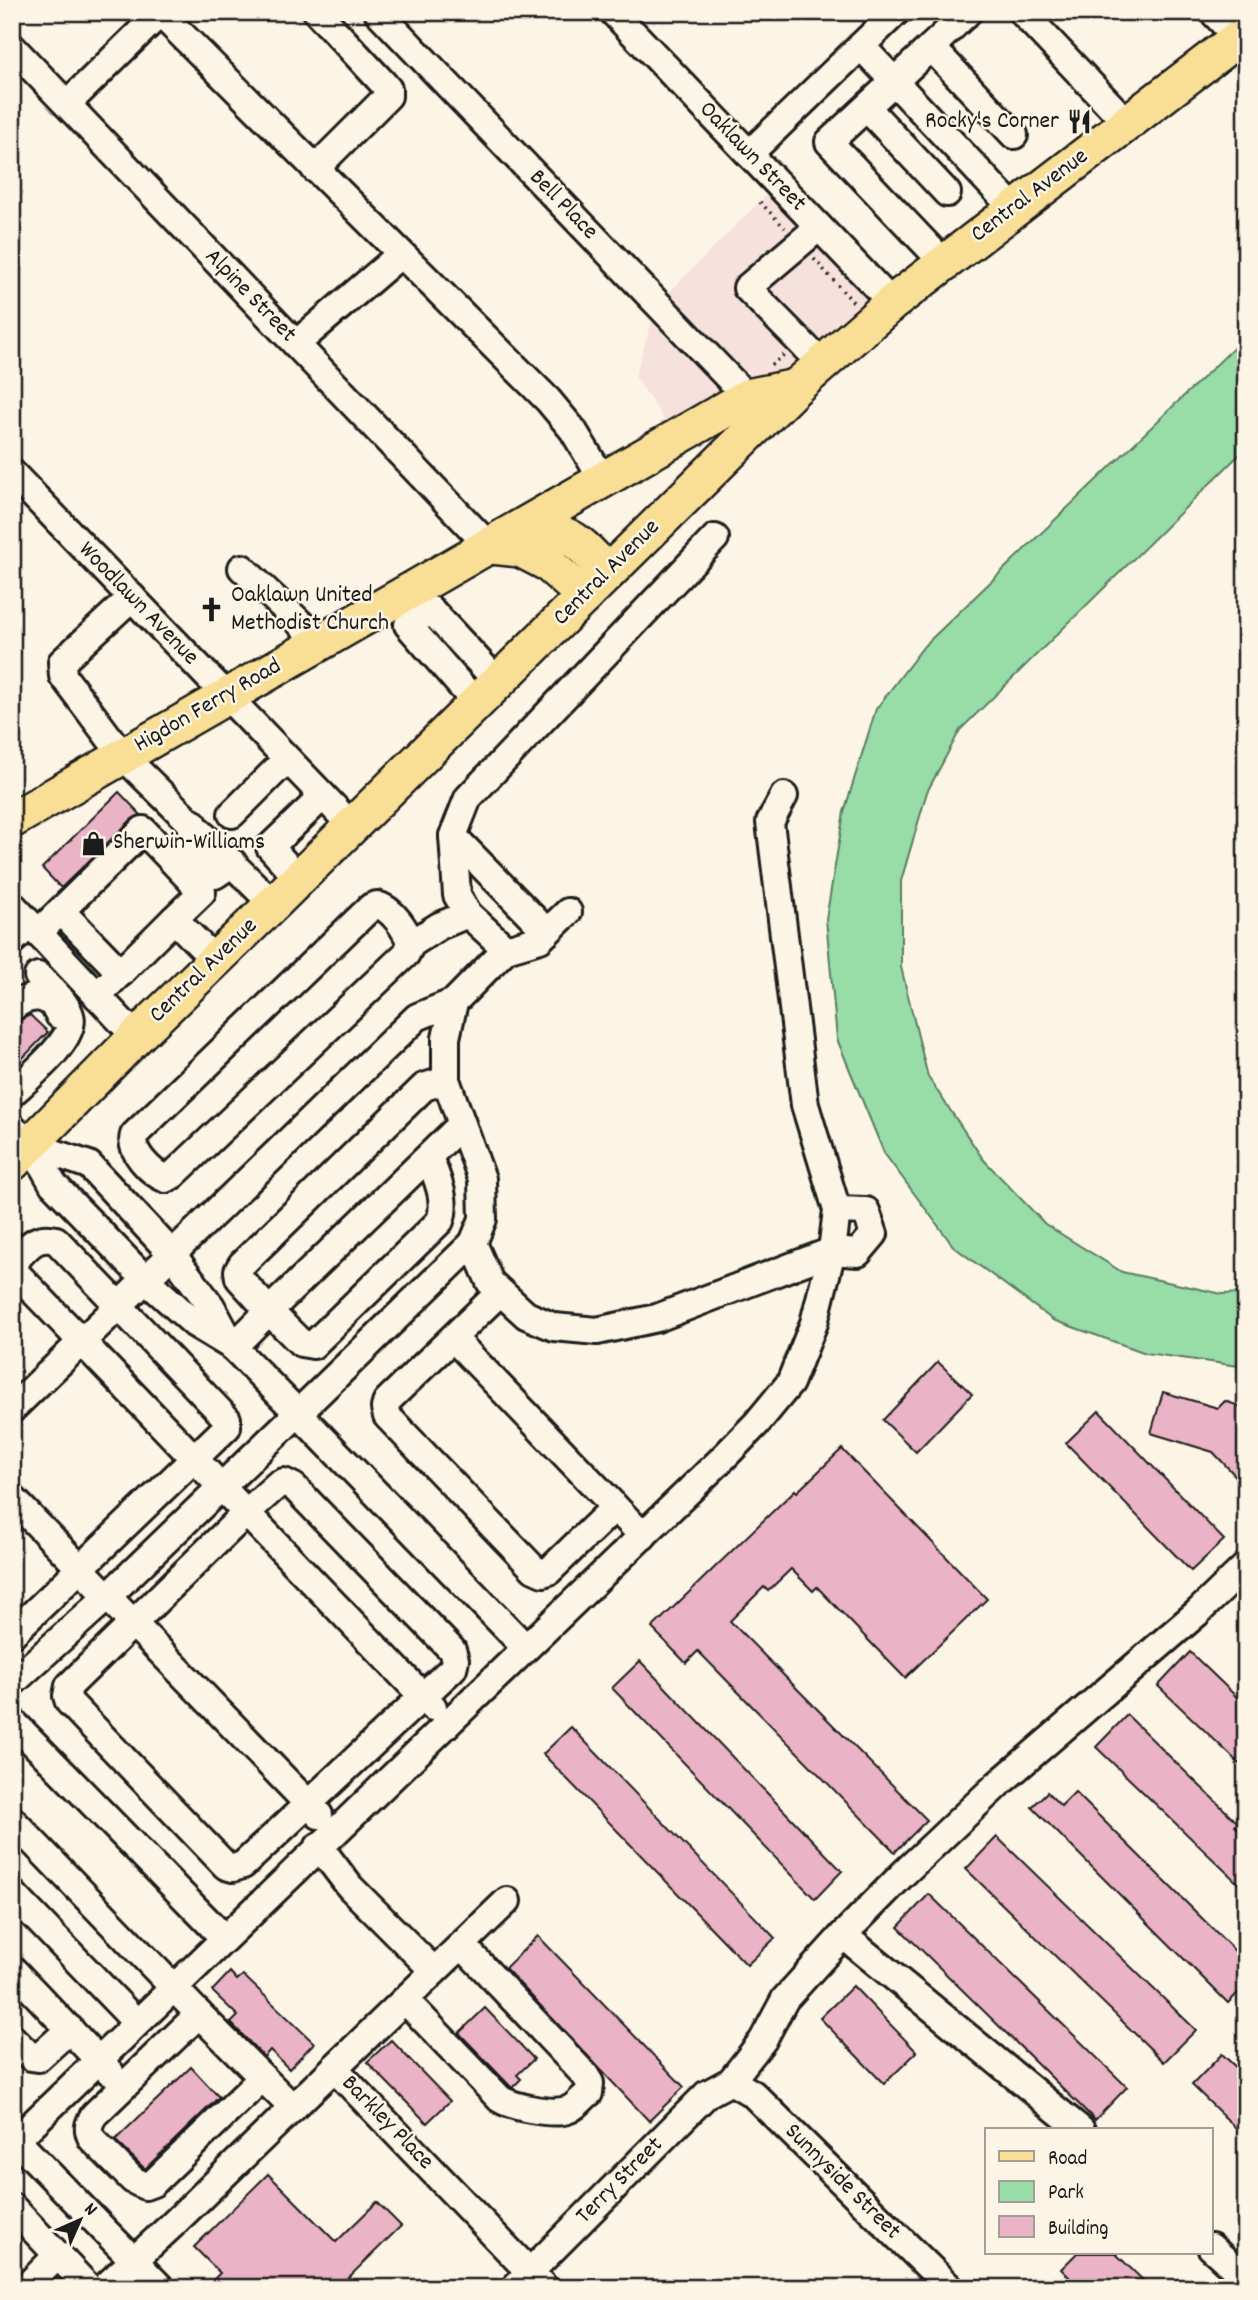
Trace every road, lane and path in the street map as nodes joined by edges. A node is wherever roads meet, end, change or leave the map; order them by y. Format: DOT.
graph roads {
  1 [pos="317,12"];
  2 [pos="378,12"];
  3 [pos="613,12"];
  4 [pos="896,12"];
  5 [pos="968,12"];
  6 [pos="1022,12"];
  7 [pos="1213,12"];
  8 [pos="160,13"];
  9 [pos="1242,35"];
  10 [pos="861,46"];
  11 [pos="12,47"];
  12 [pos="932,47"];
  13 [pos="895,82"];
  14 [pos="67,104"];
  15 [pos="867,108"];
  16 [pos="1127,123"];
  17 [pos="1014,135"];
  18 [pos="749,154"];
  19 [pos="316,169"];
  20 [pos="947,193"];
  21 [pos="760,202"];
  22 [pos="1013,208"];
  23 [pos="809,235"];
  24 [pos="401,254"];
  25 [pos="944,263"];
  26 [pos="892,303"];
  27 [pos="857,306"];
  28 [pos="296,344"];
  29 [pos="812,354"];
  30 [pos="783,376"];
  31 [pos="747,397"];
  32 [pos="12,473"];
  33 [pos="603,480"];
  34 [pos="716,538"];
  35 [pos="488,545"];
  36 [pos="242,568"];
  37 [pos="596,584"];
  38 [pos="132,597"];
  39 [pos="320,642"];
  40 [pos="226,695"];
  41 [pos="123,755"];
  42 [pos="287,759"];
  43 [pos="323,796"];
  44 [pos="784,796"];
  45 [pos="232,814"];
  46 [pos="12,820"];
  47 [pos="298,820"];
  48 [pos="352,826"];
  49 [pos="453,836"];
  50 [pos="327,850"];
  51 [pos="299,879"];
  52 [pos="273,904"];
  53 [pos="463,904"];
  54 [pos="61,911"];
  55 [pos="568,912"];
  56 [pos="174,919"];
  57 [pos="23,926"];
  58 [pos="547,932"];
  59 [pos="409,938"];
  60 [pos="506,949"];
  61 [pos="60,956"];
  62 [pos="216,961"];
  63 [pos="121,973"];
  64 [pos="38,976"];
  65 [pos="97,996"];
  66 [pos="12,999"];
  67 [pos="454,1002"];
  68 [pos="12,1008"];
  69 [pos="136,1037"];
  70 [pos="54,1051"];
  71 [pos="446,1080"];
  72 [pos="12,1093"];
  73 [pos="462,1124"];
  74 [pos="18,1145"];
  75 [pos="429,1157"];
  76 [pos="836,1210"];
  77 [pos="473,1243"];
  78 [pos="832,1251"];
  79 [pos="172,1254"];
  80 [pos="12,1263"];
  81 [pos="12,1269"];
  82 [pos="146,1280"];
  83 [pos="499,1293"];
  84 [pos="119,1306"];
  85 [pos="269,1311"];
  86 [pos="454,1339"];
  87 [pos="81,1342"];
  88 [pos="233,1347"];
  89 [pos="12,1409"];
  90 [pos="298,1413"];
  91 [pos="194,1459"];
  92 [pos="222,1488"];
  93 [pos="12,1498"];
  94 [pos="615,1507"];
  95 [pos="246,1513"];
  96 [pos="643,1536"];
  97 [pos="1246,1566"];
  98 [pos="81,1568"];
  99 [pos="108,1596"];
  100 [pos="134,1623"];
  101 [pos="12,1634"];
  102 [pos="525,1647"];
  103 [pos="12,1683"];
  104 [pos="422,1696"];
  105 [pos="12,1721"];
  106 [pos="448,1722"];
  107 [pos="385,1730"];
  108 [pos="411,1758"];
  109 [pos="309,1804"];
  110 [pos="12,1820"];
  111 [pos="327,1838"];
  112 [pos="270,1839"];
  113 [pos="297,1868"];
  114 [pos="12,1893"];
  115 [pos="507,1901"];
  116 [pos="843,1935"];
  117 [pos="224,1938"];
  118 [pos="462,1945"];
  119 [pos="12,1969"];
  120 [pos="435,1971"];
  121 [pos="173,1986"];
  122 [pos="405,2000"];
  123 [pos="199,2014"];
  124 [pos="137,2023"];
  125 [pos="70,2029"];
  126 [pos="12,2038"];
  127 [pos="99,2059"];
  128 [pos="334,2068"];
  129 [pos="262,2078"];
  130 [pos="731,2081"];
  131 [pos="124,2086"];
  132 [pos="293,2108"];
  133 [pos="1079,2128"];
  134 [pos="14,2138"];
  135 [pos="16,2218"];
  136 [pos="1212,2248"];
  137 [pos="58,2255"];
  138 [pos="134,2259"];
  139 [pos="1246,2279"];
  140 [pos="530,2283"];
  141 [pos="25,2288"];
  142 [pos="89,2288"];
  143 [pos="104,2288"];
  144 [pos="161,2288"];
  145 [pos="950,2288"];
  1 -- 19 [label="street"];
  2 -- 31 [label="street, Bell Place"];
  3 -- 18 [label="street, Oaklawn Street"];
  4 -- 10 [label="street"];
  5 -- 12 [label="street"];
  6 -- 16 [label="street"];
  7 -- 9 [label="street"];
  8 -- 14 [label="street"];
  8 -- 19 [label="street"];
  9 -- 16 [label="main road, Central Avenue"];
  10 -- 13 [label="street"];
  10 -- 18 [label="street"];
  11 -- 14 [label="street, Alpine Street"];
  12 -- 13 [label="street"];
  12 -- 17 [label="street"];
  13 -- 15 [label="street"];
  13 -- 22 [label="street"];
  14 -- 28 [label="street, Alpine Street"];
  15 -- 20 [label="street"];
  15 -- 25 [label="street"];
  16 -- 22 [label="main road, Central Avenue"];
  18 -- 23 [label="street, Oaklawn Street"];
  19 -- 24 [label="street"];
  21 -- 23 [label="path"];
  22 -- 25 [label="main road, Central Avenue"];
  23 -- 26 [label="street, Oaklawn Street"];
  23 -- 27 [label="path"];
  23 -- 29 [label="street"];
  24 -- 28 [label="street"];
  24 -- 33 [label="street"];
  25 -- 26 [label="main road, Central Avenue"];
  26 -- 29 [label="main road, Central Avenue"];
  28 -- 35 [label="street, Alpine Street"];
  29 -- 30 [label="main road, Central Avenue"];
  29 -- 30 [label="path"];
  30 -- 31 [label="main road"];
  30 -- 37 [label="main road, Central Avenue"];
  31 -- 33 [label="main road"];
  32 -- 38 [label="street, Woodlawn Avenue"];
  33 -- 35 [label="main road"];
  34 -- 49 [label="street"];
  35 -- 37 [label="main road"];
  35 -- 39 [label="main road, Higdon Ferry Road"];
  36 -- 39 [label="street"];
  37 -- 48 [label="main road, Central Avenue"];
  38 -- 40 [label="street, Woodlawn Avenue"];
  38 -- 41 [label="street"];
  39 -- 40 [label="main road, Higdon Ferry Road"];
  40 -- 41 [label="main road, Higdon Ferry Road"];
  40 -- 42 [label="street, Woodlawn Avenue"];
  41 -- 46 [label="main road, Higdon Ferry Road"];
  41 -- 52 [label="street"];
  42 -- 43 [label="street, Woodlawn Avenue"];
  42 -- 45 [label="street"];
  43 -- 47 [label="street"];
  43 -- 48 [label="street, Woodlawn Avenue"];
  44 -- 76 [label="street"];
  47 -- 50 [label="street"];
  47 -- 51 [label="street"];
  48 -- 50 [label="main road, Central Avenue"];
  49 -- 53 [label="street"];
  49 -- 58 [label="street"];
  50 -- 51 [label="main road, Central Avenue"];
  51 -- 52 [label="main road, Central Avenue"];
  52 -- 62 [label="main road, Central Avenue"];
  53 -- 59 [label="street"];
  53 -- 60 [label="street"];
  54 -- 56 [label="street"];
  54 -- 57 [label="street"];
  54 -- 63 [label="street"];
  55 -- 58 [label="street"];
  56 -- 62 [label="street"];
  56 -- 63 [label="street"];
  57 -- 61 [label="street"];
  58 -- 60 [label="street"];
  59 -- 59 [label="street"];
  60 -- 67 [label="street"];
  61 -- 64 [label="street"];
  61 -- 65 [label="street"];
  62 -- 69 [label="main road, Central Avenue"];
  63 -- 65 [label="street"];
  64 -- 66 [label="street"];
  64 -- 70 [label="street"];
  65 -- 69 [label="street"];
  67 -- 71 [label="street"];
  67 -- 79 [label="street"];
  68 -- 70 [label="street"];
  69 -- 74 [label="main road, Central Avenue"];
  70 -- 72 [label="street"];
  71 -- 73 [label="street"];
  71 -- 85 [label="street"];
  73 -- 75 [label="street"];
  73 -- 77 [label="street"];
  74 -- 79 [label="street"];
  74 -- 82 [label="street"];
  75 -- 85 [label="street"];
  75 -- 85 [label="street"];
  76 -- 78 [label="street"];
  76 -- 78 [label="street"];
  77 -- 83 [label="street"];
  77 -- 90 [label="street"];
  78 -- 83 [label="street"];
  78 -- 96 [label="street"];
  79 -- 82 [label="street"];
  79 -- 88 [label="street"];
  80 -- 84 [label="street"];
  81 -- 87 [label="street"];
  82 -- 84 [label="street"];
  82 -- 88 [label="street"];
  83 -- 86 [label="street"];
  84 -- 87 [label="street"];
  84 -- 91 [label="street"];
  85 -- 88 [label="street"];
  86 -- 94 [label="street"];
  86 -- 94 [label="street"];
  87 -- 89 [label="street"];
  87 -- 91 [label="street"];
  88 -- 90 [label="street"];
  90 -- 92 [label="street"];
  90 -- 102 [label="street"];
  91 -- 92 [label="street"];
  91 -- 98 [label="street"];
  92 -- 95 [label="street"];
  92 -- 99 [label="street"];
  93 -- 98 [label="street"];
  94 -- 96 [label="street"];
  95 -- 100 [label="street"];
  95 -- 104 [label="street"];
  95 -- 104 [label="street"];
  96 -- 102 [label="street"];
  97 -- 116 [label="street, Terry Street"];
  98 -- 99 [label="street"];
  98 -- 101 [label="street"];
  99 -- 100 [label="street"];
  99 -- 103 [label="street"];
  100 -- 109 [label="street"];
  100 -- 112 [label="street"];
  102 -- 106 [label="street"];
  104 -- 106 [label="street"];
  104 -- 107 [label="street"];
  105 -- 117 [label="street"];
  106 -- 108 [label="street"];
  107 -- 108 [label="street"];
  107 -- 109 [label="street"];
  108 -- 111 [label="street"];
  109 -- 111 [label="street"];
  109 -- 112 [label="street"];
  110 -- 121 [label="street"];
  111 -- 113 [label="street"];
  111 -- 120 [label="street"];
  112 -- 113 [label="street"];
  113 -- 117 [label="street"];
  114 -- 124 [label="street"];
  115 -- 118 [label="street"];
  116 -- 130 [label="street, Terry Street"];
  116 -- 133 [label="street"];
  117 -- 121 [label="street"];
  118 -- 120 [label="street"];
  118 -- 122 [label="street"];
  119 -- 125 [label="street"];
  120 -- 122 [label="street"];
  121 -- 123 [label="street"];
  121 -- 124 [label="street"];
  122 -- 128 [label="street"];
  123 -- 129 [label="street"];
  123 -- 131 [label="street"];
  124 -- 127 [label="street"];
  125 -- 126 [label="street"];
  125 -- 127 [label="street"];
  127 -- 131 [label="street"];
  127 -- 134 [label="street"];
  128 -- 132 [label="street, Barkley Place"];
  128 -- 140 [label="street, Barkley Place"];
  129 -- 131 [label="street"];
  129 -- 132 [label="street"];
  130 -- 140 [label="street, Terry Street"];
  130 -- 145 [label="street, Sunnyside Street"];
  132 -- 138 [label="street, Barkley Place"];
  134 -- 138 [label="street"];
  135 -- 137 [label="street"];
  136 -- 139 [label="street"];
  137 -- 141 [label="street"];
  137 -- 142 [label="street"];
  138 -- 143 [label="street, Barkley Place"];
  138 -- 144 [label="street"];
}
